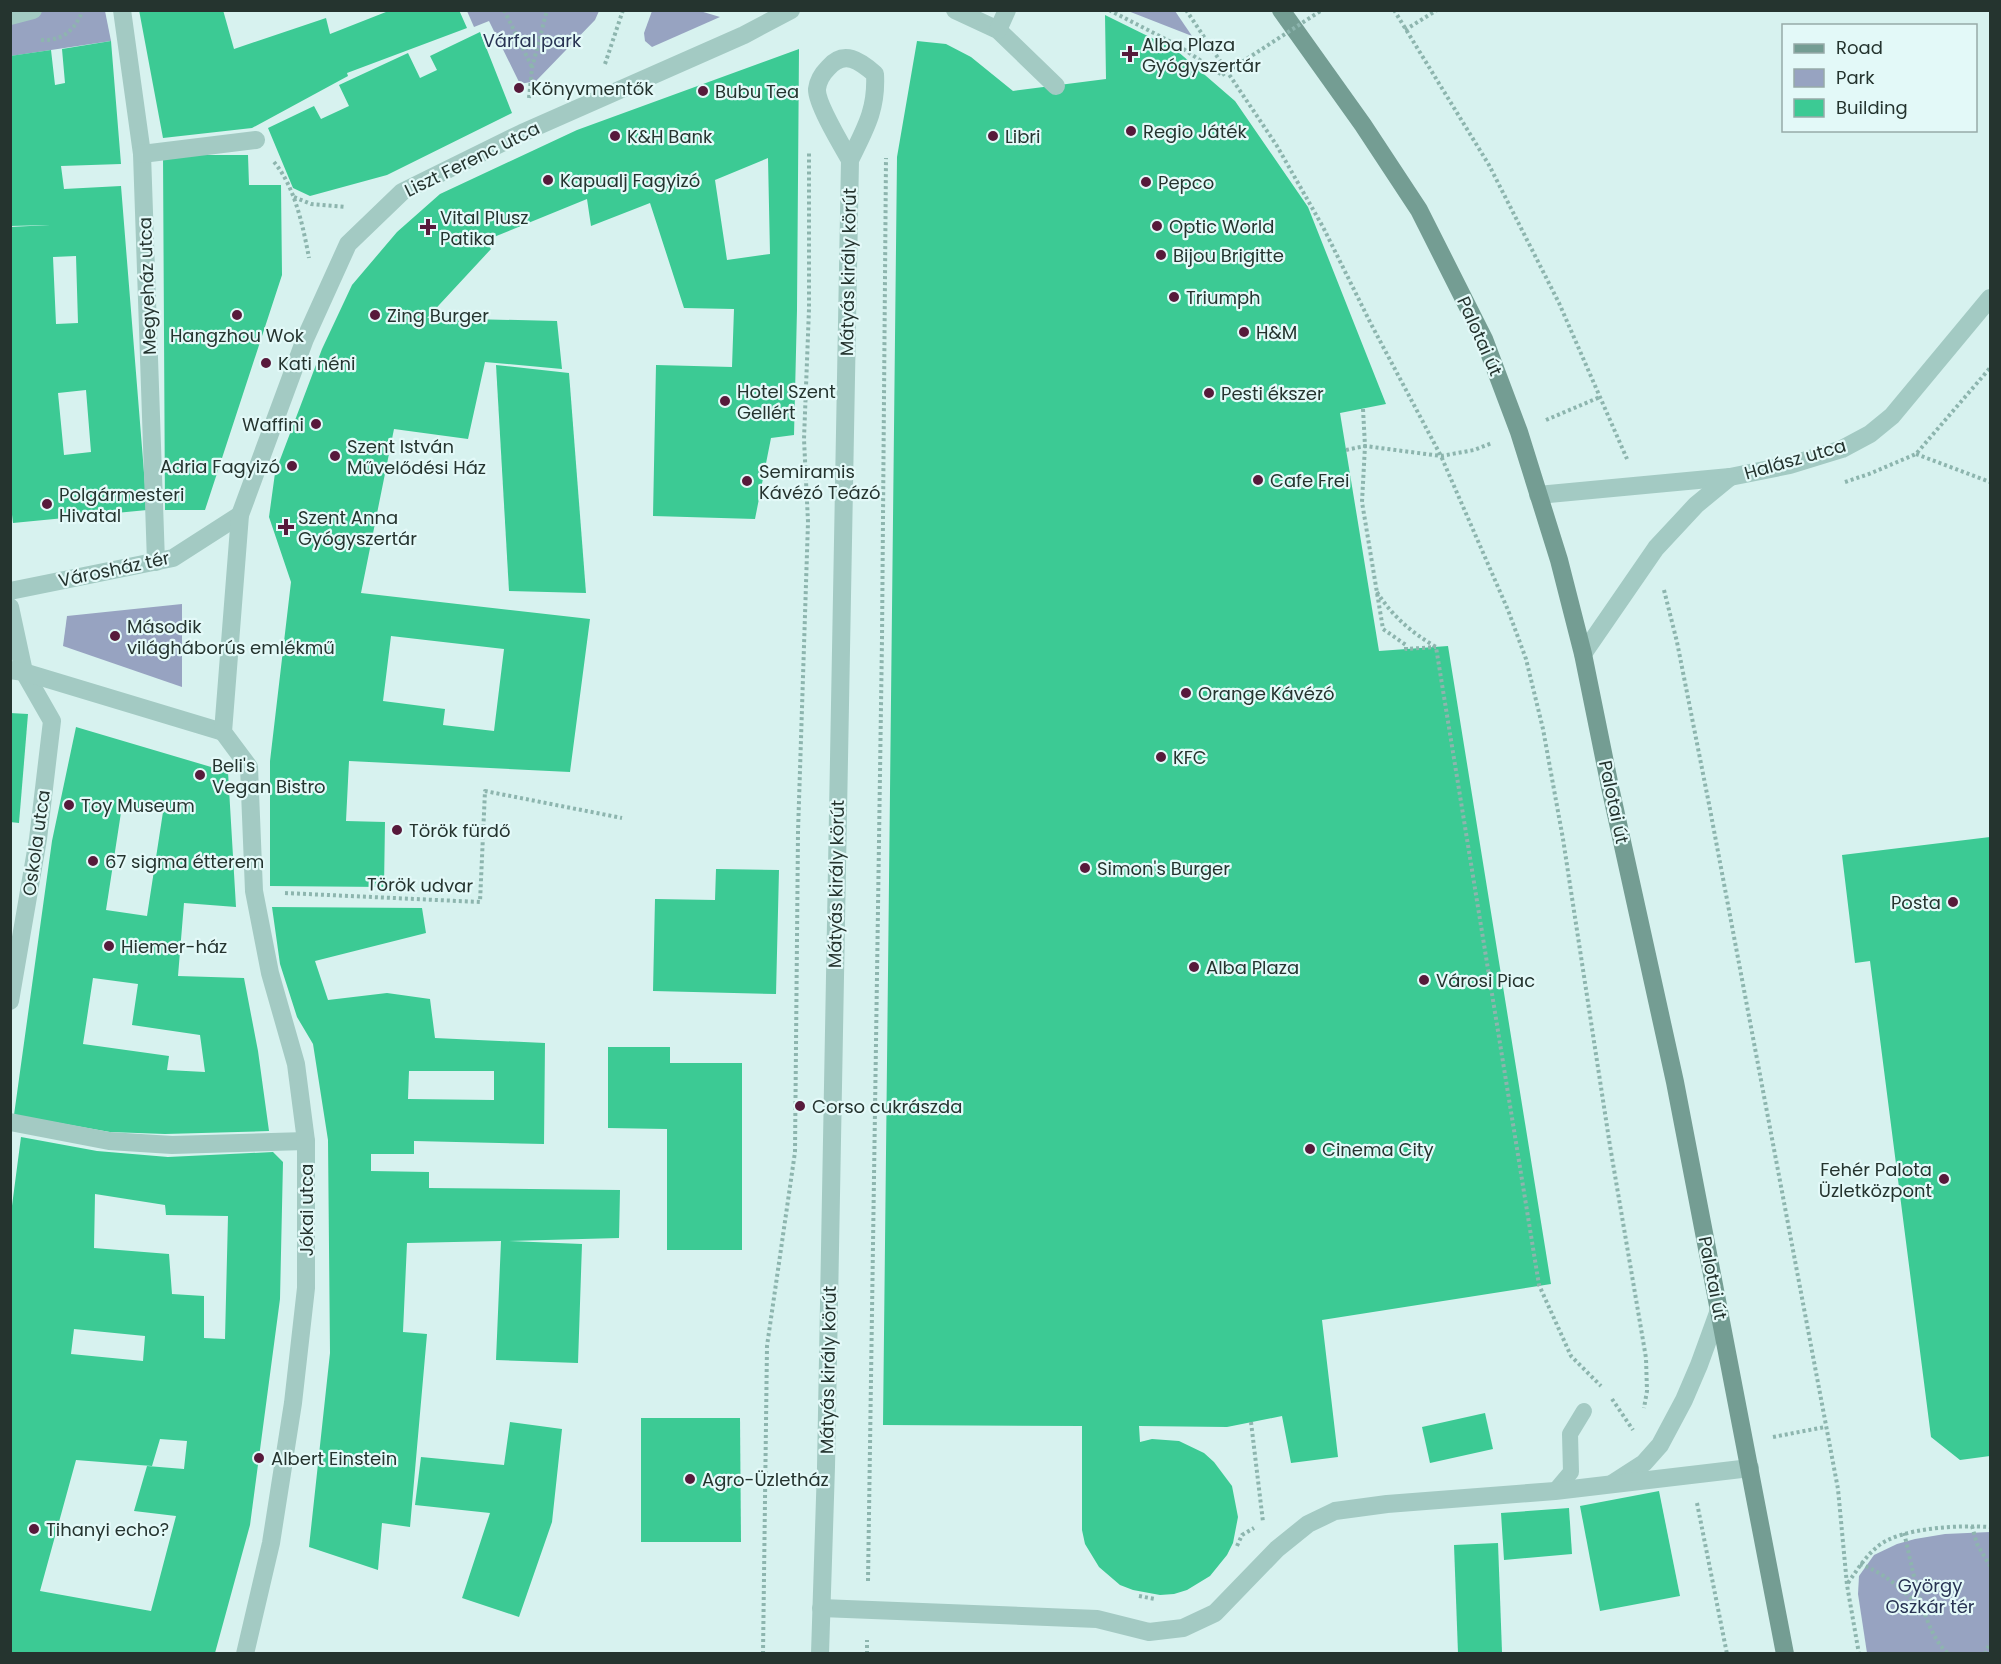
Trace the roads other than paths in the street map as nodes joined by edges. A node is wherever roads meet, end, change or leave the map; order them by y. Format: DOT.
graph roads {
  1 [pos="33,10"];
  2 [pos="122,10"];
  3 [pos="791,10"];
  4 [pos="955,10"];
  5 [pos="1007,10"];
  6 [pos="1281,10"];
  7 [pos="10,16"];
  8 [pos="998,30"];
  9 [pos="1056,86"];
  10 [pos="256,140"];
  11 [pos="142,154"];
  12 [pos="850,160"];
  13 [pos="1990,298"];
  14 [pos="1730,477"];
  15 [pos="1538,495"];
  16 [pos="240,514"];
  17 [pos="156,562"];
  18 [pos="10,591"];
  19 [pos="10,607"];
  20 [pos="1583,654"];
  21 [pos="17,671"];
  22 [pos="224,732"];
  23 [pos="10,1001"];
  24 [pos="10,1122"];
  25 [pos="306,1141"];
  26 [pos="1719,1310"];
  27 [pos="1584,1411"];
  28 [pos="1750,1468"];
  29 [pos="1610,1485"];
  30 [pos="1555,1491"];
  31 [pos="821,1608"];
  32 [pos="245,1653"];
  33 [pos="820,1653"];
  34 [pos="1785,1653"];
  1 -- 7 [label="street"];
  2 -- 11 [label="street, Megyeház utca"];
  3 -- 16 [label="street, Liszt Ferenc utca"];
  4 -- 8 [label="street"];
  5 -- 8 [label="street"];
  6 -- 15 [label="main road, Palotai út"];
  8 -- 9 [label="street"];
  10 -- 11 [label="street"];
  11 -- 17 [label="street, Megyeház utca"];
  12 -- 12 [label="street, Mátyás király körút"];
  12 -- 31 [label="street, Mátyás király körút"];
  13 -- 14 [label="street, Halász utca"];
  14 -- 15 [label="street, Halász utca"];
  14 -- 20 [label="street"];
  15 -- 20 [label="main road, Palotai út"];
  16 -- 17 [label="street, Városház tér"];
  16 -- 22 [label="street"];
  17 -- 18 [label="street, Városház tér"];
  19 -- 21 [label="street"];
  20 -- 26 [label="main road, Palotai út"];
  21 -- 22 [label="street"];
  21 -- 23 [label="street, Oskola utca"];
  22 -- 25 [label="street, Jókai utca"];
  24 -- 25 [label="street"];
  25 -- 32 [label="street, Jókai utca"];
  26 -- 28 [label="main road, Palotai út"];
  26 -- 29 [label="street"];
  27 -- 30 [label="lane"];
  28 -- 29 [label="street"];
  28 -- 34 [label="main road, Palotai út"];
  29 -- 30 [label="street"];
  30 -- 31 [label="street"];
  31 -- 33 [label="street, Mátyás király körút"];
}
